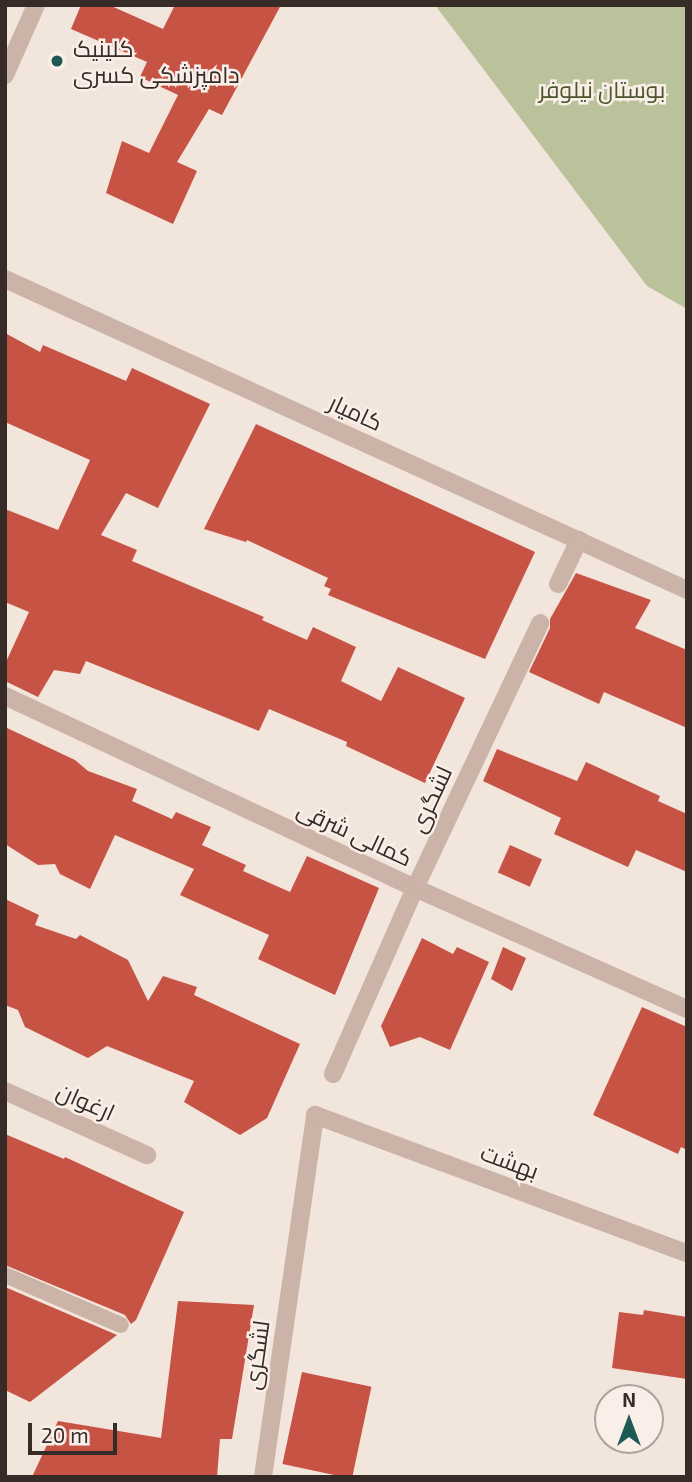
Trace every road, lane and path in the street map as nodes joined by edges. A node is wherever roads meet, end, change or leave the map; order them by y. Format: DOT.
graph roads {
  1 [pos="36,5"];
  2 [pos="5,75"];
  3 [pos="5,279"];
  4 [pos="579,540"];
  5 [pos="558,584"];
  6 [pos="687,590"];
  7 [pos="540,623"];
  8 [pos="5,696"];
  9 [pos="415,888"];
  10 [pos="687,1009"];
  11 [pos="333,1074"];
  12 [pos="5,1091"];
  13 [pos="315,1115"];
  14 [pos="147,1154"];
  15 [pos="687,1253"];
  16 [pos="5,1275"];
  17 [pos="121,1325"];
  18 [pos="263,1477"];
  1 -- 2 [label="street"];
  3 -- 4 [label="street, کامیار"];
  4 -- 5 [label="street"];
  4 -- 6 [label="street, کامیار"];
  7 -- 9 [label="street, لشگری"];
  8 -- 9 [label="street, کمالی شرقی"];
  9 -- 10 [label="street, کمالی شرقی"];
  9 -- 11 [label="street, لشگری"];
  12 -- 14 [label="street, ارغوان"];
  13 -- 15 [label="street, بهشت"];
  13 -- 18 [label="street, لشگری"];
  16 -- 17 [label="lane"];
}
